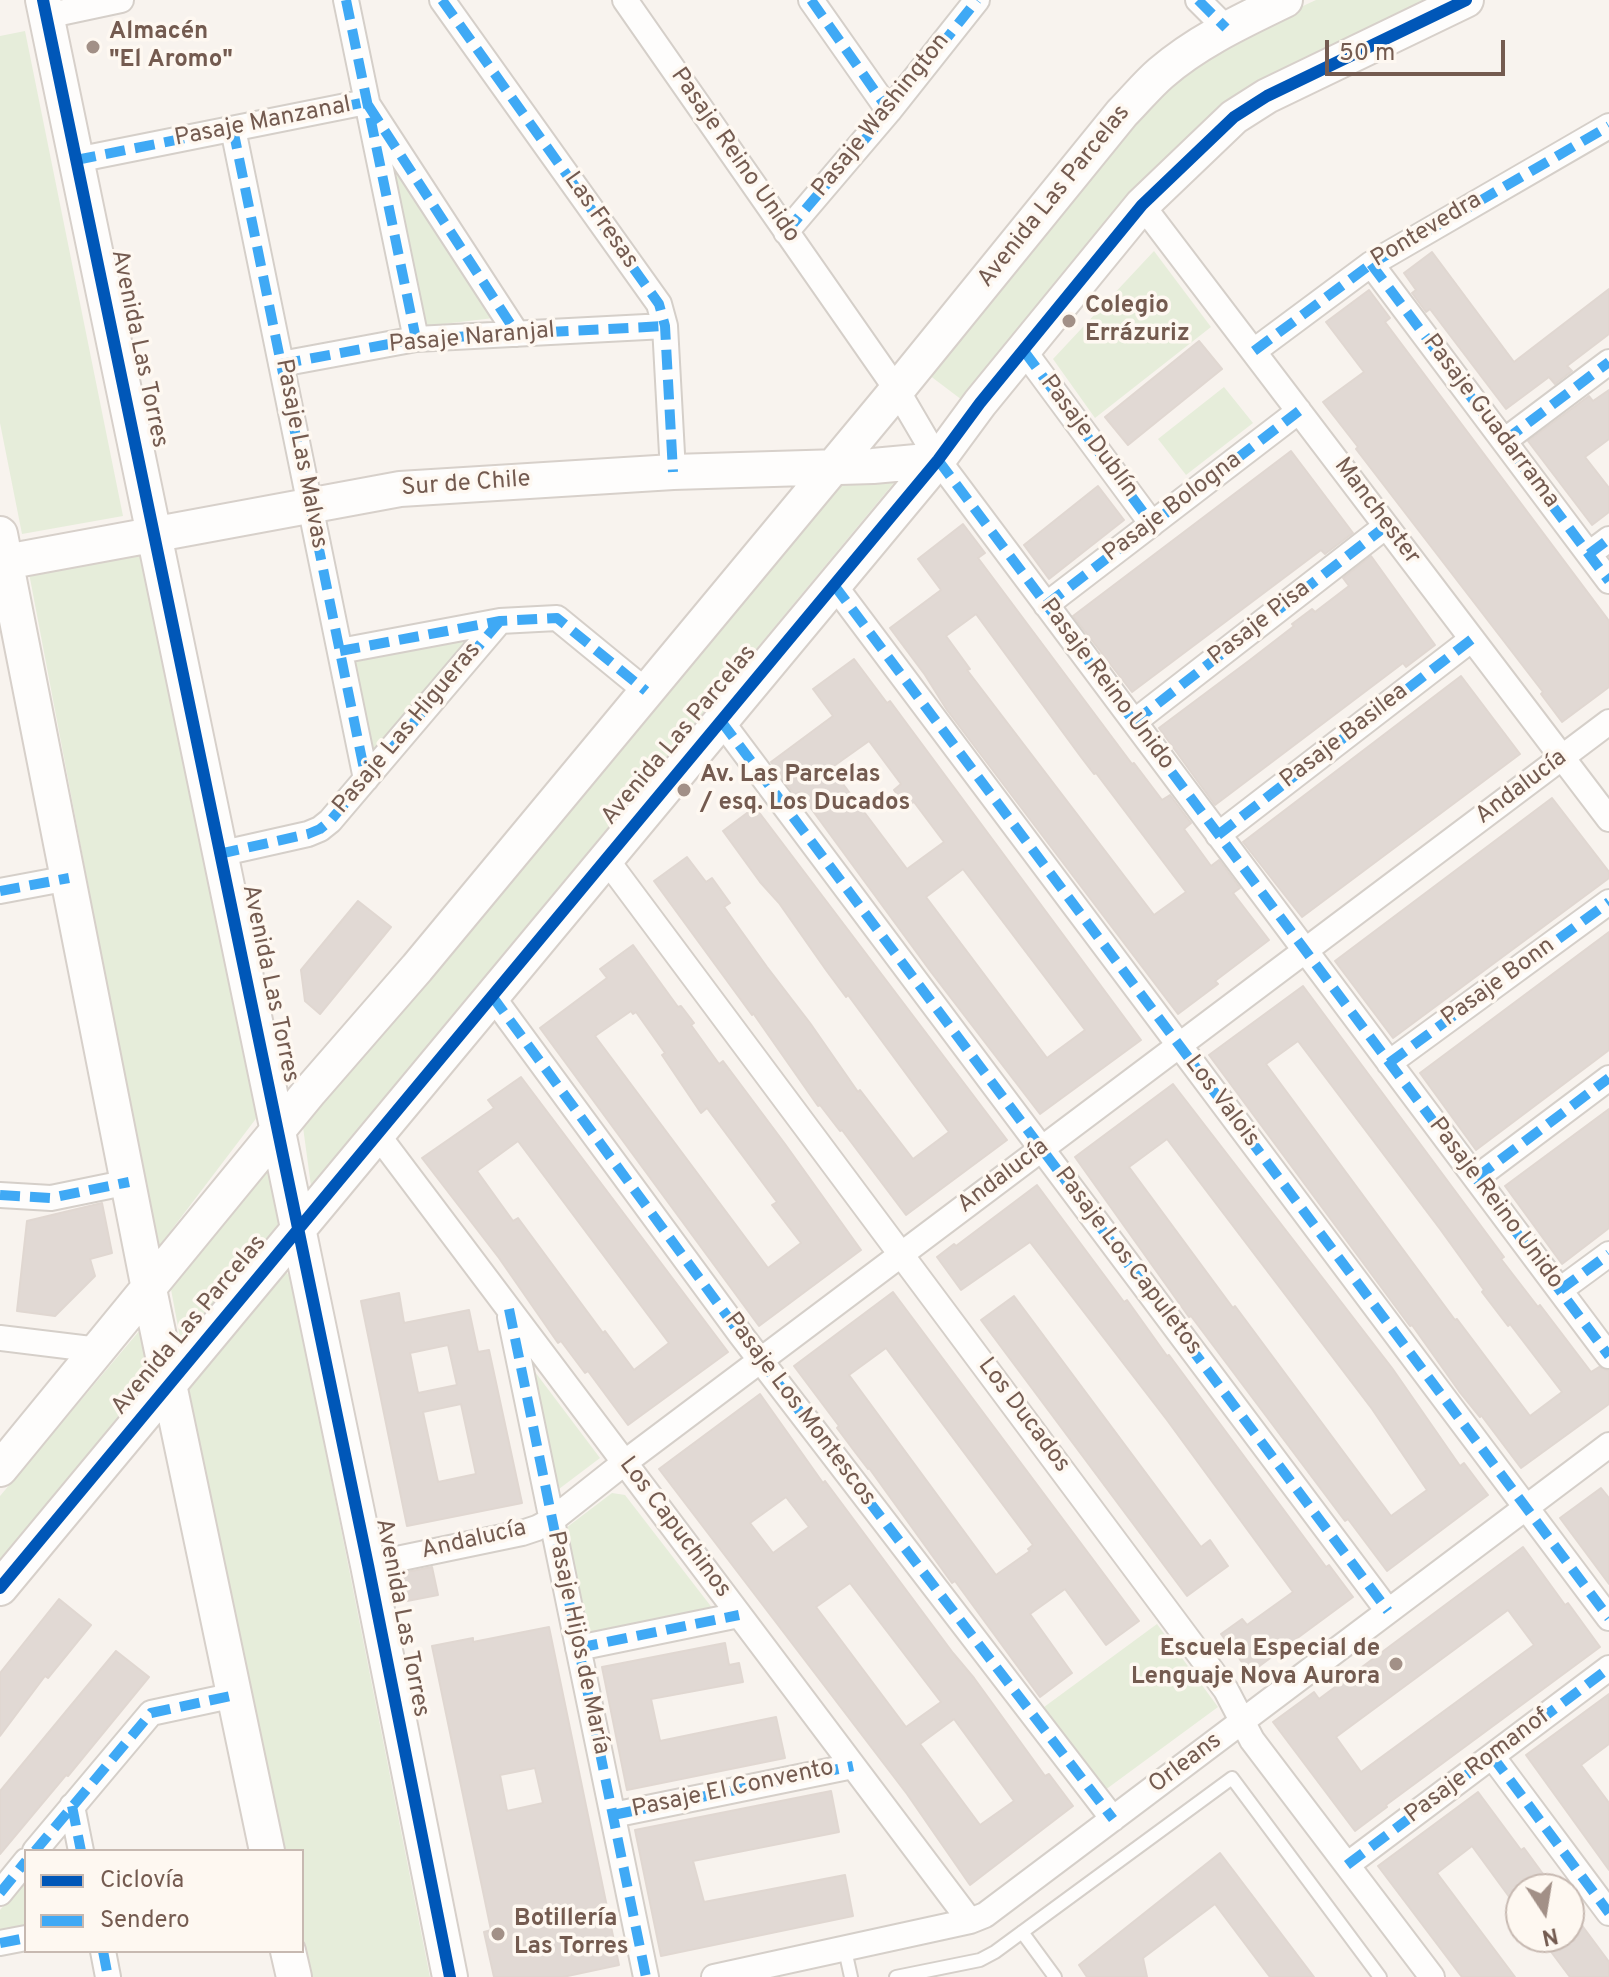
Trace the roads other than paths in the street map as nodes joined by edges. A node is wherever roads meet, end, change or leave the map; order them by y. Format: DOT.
graph roads {
  1 [pos="121,0"];
  2 [pos="346,0"];
  3 [pos="442,0"];
  4 [pos="625,0"];
  5 [pos="811,0"];
  6 [pos="977,0"];
  7 [pos="1198,0"];
  8 [pos="1285,0"];
  9 [pos="1466,0"];
  10 [pos="45,8"];
  11 [pos="1226,28"];
  12 [pos="366,102"];
  13 [pos="889,111"];
  14 [pos="1609,126"];
  15 [pos="233,129"];
  16 [pos="76,160"];
  17 [pos="1142,205"];
  18 [pos="786,232"];
  19 [pos="1371,264"];
  20 [pos="665,326"];
  21 [pos="517,334"];
  22 [pos="416,339"];
  23 [pos="1024,351"];
  24 [pos="1254,351"];
  25 [pos="1609,362"];
  26 [pos="281,364"];
  27 [pos="897,390"];
  28 [pos="1299,411"];
  29 [pos="1504,441"];
  30 [pos="938,460"];
  31 [pos="832,468"];
  32 [pos="673,472"];
  33 [pos="310,505"];
  34 [pos="1152,524"];
  35 [pos="1386,526"];
  36 [pos="153,534"];
  37 [pos="1609,539"];
  38 [pos="2,553"];
  39 [pos="1589,554"];
  40 [pos="1609,581"];
  41 [pos="834,585"];
  42 [pos="1046,605"];
  43 [pos="500,621"];
  44 [pos="1472,639"];
  45 [pos="340,651"];
  46 [pos="646,691"];
  47 [pos="721,721"];
  48 [pos="1134,722"];
  49 [pos="1609,722"];
  50 [pos="1562,757"];
  51 [pos="366,779"];
  52 [pos="1609,819"];
  53 [pos="1218,835"];
  54 [pos="219,854"];
  55 [pos="606,859"];
  56 [pos="69,878"];
  57 [pos="0,891"];
  58 [pos="1609,902"];
  59 [pos="1305,951"];
  60 [pos="492,996"];
  61 [pos="1179,1045"];
  62 [pos="1389,1063"];
  63 [pos="1609,1078"];
  64 [pos="278,1130"];
  65 [pos="377,1134"];
  66 [pos="1042,1149"];
  67 [pos="1476,1178"];
  68 [pos="129,1182"];
  69 [pos="0,1195"];
  70 [pos="298,1231"];
  71 [pos="903,1253"];
  72 [pos="1609,1254"];
  73 [pos="149,1289"];
  74 [pos="1560,1290"];
  75 [pos="509,1309"];
  76 [pos="0,1338"];
  77 [pos="99,1350"];
  78 [pos="1609,1356"];
  79 [pos="761,1360"];
  80 [pos="170,1383"];
  81 [pos="1609,1445"];
  82 [pos="624,1463"];
  83 [pos="0,1469"];
  84 [pos="1526,1508"];
  85 [pos="552,1520"];
  86 [pos="368,1565"];
  87 [pos="0,1588"];
  88 [pos="1388,1611"];
  89 [pos="739,1615"];
  90 [pos="1609,1618"];
  91 [pos="578,1648"];
  92 [pos="1609,1668"];
  93 [pos="235,1695"];
  94 [pos="1243,1722"];
  95 [pos="1492,1756"];
  96 [pos="853,1766"];
  97 [pos="72,1806"];
  98 [pos="613,1815"];
  99 [pos="1113,1819"];
  100 [pos="37,1849"];
  101 [pos="81,1849"];
  102 [pos="267,1849"];
  103 [pos="24,1863"];
  104 [pos="1347,1865"];
  105 [pos="0,1893"];
  106 [pos="1609,1913"];
  107 [pos="970,1921"];
  108 [pos="1022,1932"];
  109 [pos="24,1938"];
  110 [pos="0,1943"];
  111 [pos="845,1950"];
  112 [pos="103,1953"];
  113 [pos="288,1953"];
  114 [pos="776,1971"];
  115 [pos="108,1977"];
  116 [pos="294,1977"];
  117 [pos="450,1977"];
  118 [pos="646,1977"];
  119 [pos="714,1977"];
  120 [pos="851,1977"];
  121 [pos="896,1977"];
  122 [pos="1055,1977"];
  123 [pos="1380,1977"];
  124 [pos="1432,1977"];
  1 -- 10 [label="street"];
  2 -- 12 [label="street"];
  3 -- 20 [label="street, Las Fresas"];
  4 -- 18 [label="street, Pasaje Reino Unido"];
  5 -- 13 [label="street"];
  6 -- 13 [label="street, Pasaje Washington"];
  7 -- 11 [label="street"];
  8 -- 11 [label="street, Avenida Las Parcelas"];
  9 -- 17 [label="street, Avenida Las Parcelas"];
  10 -- 16 [label="street, Avenida Las Torres"];
  11 -- 27 [label="street, Avenida Las Parcelas"];
  12 -- 15 [label="street, Pasaje Manzanal"];
  12 -- 21 [label="street, Pasaje Manzanal"];
  12 -- 22 [label="street"];
  13 -- 18 [label="street, Pasaje Washington"];
  14 -- 19 [label="street, Pontevedra"];
  15 -- 16 [label="street, Pasaje Manzanal"];
  15 -- 26 [label="street, Pasaje Las Malvas"];
  16 -- 36 [label="street, Avenida Las Torres"];
  17 -- 23 [label="street, Avenida Las Parcelas"];
  17 -- 24 [label="street, Manchester"];
  18 -- 27 [label="street, Pasaje Reino Unido"];
  19 -- 24 [label="street, Pontevedra"];
  19 -- 29 [label="street, Pasaje Guadarrama"];
  20 -- 21 [label="street, Pasaje Naranjal"];
  20 -- 32 [label="street, Las Fresas"];
  21 -- 22 [label="street, Pasaje Naranjal"];
  22 -- 26 [label="street, Pasaje Naranjal"];
  23 -- 30 [label="street, Avenida Las Parcelas"];
  23 -- 34 [label="street, Pasaje Dublín"];
  24 -- 28 [label="street, Manchester"];
  25 -- 29 [label="street"];
  26 -- 33 [label="street, Pasaje Las Malvas"];
  27 -- 30 [label="street, Pasaje Reino Unido"];
  27 -- 31 [label="street, Avenida Las Parcelas"];
  28 -- 34 [label="street, Pasaje Bologna"];
  28 -- 35 [label="street, Manchester"];
  29 -- 39 [label="street, Pasaje Guadarrama"];
  30 -- 31 [label="street, Sur de Chile"];
  30 -- 41 [label="street, Avenida Las Parcelas"];
  30 -- 42 [label="street, Pasaje Reino Unido"];
  31 -- 32 [label="street, Sur de Chile"];
  31 -- 46 [label="street, Avenida Las Parcelas"];
  32 -- 33 [label="street, Sur de Chile"];
  33 -- 36 [label="street, Sur de Chile"];
  33 -- 45 [label="street, Pasaje Las Malvas"];
  34 -- 42 [label="street, Pasaje Bologna"];
  35 -- 44 [label="street, Manchester"];
  35 -- 48 [label="street, Pasaje Pisa"];
  36 -- 38 [label="street, Sur de Chile"];
  36 -- 54 [label="street, Avenida Las Torres"];
  37 -- 39 [label="street"];
  38 -- 56 [label="street"];
  39 -- 40 [label="street, Pasaje Guadarrama"];
  41 -- 47 [label="street, Avenida Las Parcelas"];
  41 -- 61 [label="street, Los Valois"];
  42 -- 48 [label="street, Pasaje Reino Unido"];
  43 -- 45 [label="street, Pasaje Las Higueras"];
  43 -- 46 [label="street, Pasaje Las Higueras"];
  43 -- 51 [label="street, Pasaje Las Higueras"];
  44 -- 50 [label="street, Manchester"];
  44 -- 53 [label="street, Pasaje Basilea"];
  45 -- 51 [label="street, Pasaje Las Malvas"];
  46 -- 64 [label="street, Avenida Las Parcelas"];
  47 -- 55 [label="street, Avenida Las Parcelas"];
  47 -- 66 [label="street, Pasaje Los Capuletos"];
  48 -- 53 [label="street, Pasaje Reino Unido"];
  49 -- 50 [label="street, Andalucía"];
  50 -- 52 [label="street, Manchester"];
  50 -- 59 [label="street, Andalucía"];
  51 -- 54 [label="street, Pasaje Las Higueras"];
  53 -- 59 [label="street, Pasaje Reino Unido"];
  54 -- 64 [label="street, Avenida Las Torres"];
  55 -- 60 [label="street, Avenida Las Parcelas"];
  55 -- 71 [label="street, Los Ducados"];
  56 -- 57 [label="street"];
  56 -- 68 [label="street"];
  58 -- 62 [label="street, Pasaje Bonn"];
  59 -- 61 [label="street, Andalucía"];
  59 -- 62 [label="street, Pasaje Reino Unido"];
  60 -- 65 [label="street, Avenida Las Parcelas"];
  60 -- 79 [label="street, Pasaje Los Montescos"];
  61 -- 66 [label="street, Andalucía"];
  61 -- 84 [label="street, Los Valois"];
  62 -- 67 [label="street, Pasaje Reino Unido"];
  63 -- 67 [label="street"];
  64 -- 70 [label="street, Avenida Las Torres"];
  64 -- 73 [label="street, Avenida Las Parcelas"];
  65 -- 70 [label="street, Avenida Las Parcelas"];
  65 -- 75 [label="street, Los Capuchinos"];
  66 -- 71 [label="street, Andalucía"];
  66 -- 88 [label="street, Pasaje Los Capuletos"];
  67 -- 74 [label="street, Pasaje Reino Unido"];
  68 -- 69 [label="street"];
  68 -- 73 [label="street"];
  70 -- 80 [label="street, Avenida Las Parcelas"];
  70 -- 86 [label="street, Avenida Las Torres"];
  71 -- 79 [label="street, Andalucía"];
  71 -- 94 [label="street, Los Ducados"];
  72 -- 74 [label="street"];
  73 -- 77 [label="street, Avenida Las Parcelas"];
  73 -- 80 [label="street"];
  74 -- 78 [label="street, Pasaje Reino Unido"];
  75 -- 82 [label="street, Los Capuchinos"];
  75 -- 85 [label="street, Pasaje Hijos de María"];
  76 -- 77 [label="street"];
  77 -- 83 [label="street, Avenida Las Parcelas"];
  79 -- 82 [label="street, Andalucía"];
  79 -- 99 [label="street, Pasaje Los Montescos"];
  80 -- 87 [label="street, Avenida Las Parcelas"];
  80 -- 93 [label="street"];
  81 -- 84 [label="street, Orleans"];
  82 -- 85 [label="street, Andalucía"];
  82 -- 89 [label="street, Los Capuchinos"];
  84 -- 88 [label="street, Orleans"];
  84 -- 90 [label="street, Los Valois"];
  85 -- 86 [label="street, Andalucía"];
  85 -- 91 [label="street, Pasaje Hijos de María"];
  86 -- 117 [label="street, Avenida Las Torres"];
  88 -- 94 [label="street, Orleans"];
  89 -- 91 [label="street"];
  89 -- 96 [label="street, Los Capuchinos"];
  91 -- 98 [label="street, Pasaje Hijos de María"];
  92 -- 95 [label="street, Pasaje Romanof"];
  93 -- 97 [label="street"];
  93 -- 102 [label="street"];
  94 -- 99 [label="street, Orleans"];
  94 -- 104 [label="street, Los Ducados"];
  95 -- 104 [label="street, Pasaje Romanof"];
  95 -- 106 [label="street"];
  96 -- 98 [label="street, Pasaje El Convento"];
  96 -- 107 [label="street, Los Capuchinos"];
  97 -- 100 [label="street"];
  97 -- 101 [label="street"];
  98 -- 118 [label="street, Pasaje Hijos de María"];
  99 -- 107 [label="street, Orleans"];
  103 -- 105 [label="street"];
  104 -- 124 [label="street, Los Ducados"];
  107 -- 111 [label="street, Orleans"];
  108 -- 121 [label="lane"];
  108 -- 122 [label="lane"];
  108 -- 123 [label="lane"];
  109 -- 110 [label="street"];
  111 -- 114 [label="street, Orleans"];
  111 -- 120 [label="lane"];
  112 -- 115 [label="street"];
  113 -- 116 [label="street"];
  114 -- 119 [label="street, Orleans"];
}
